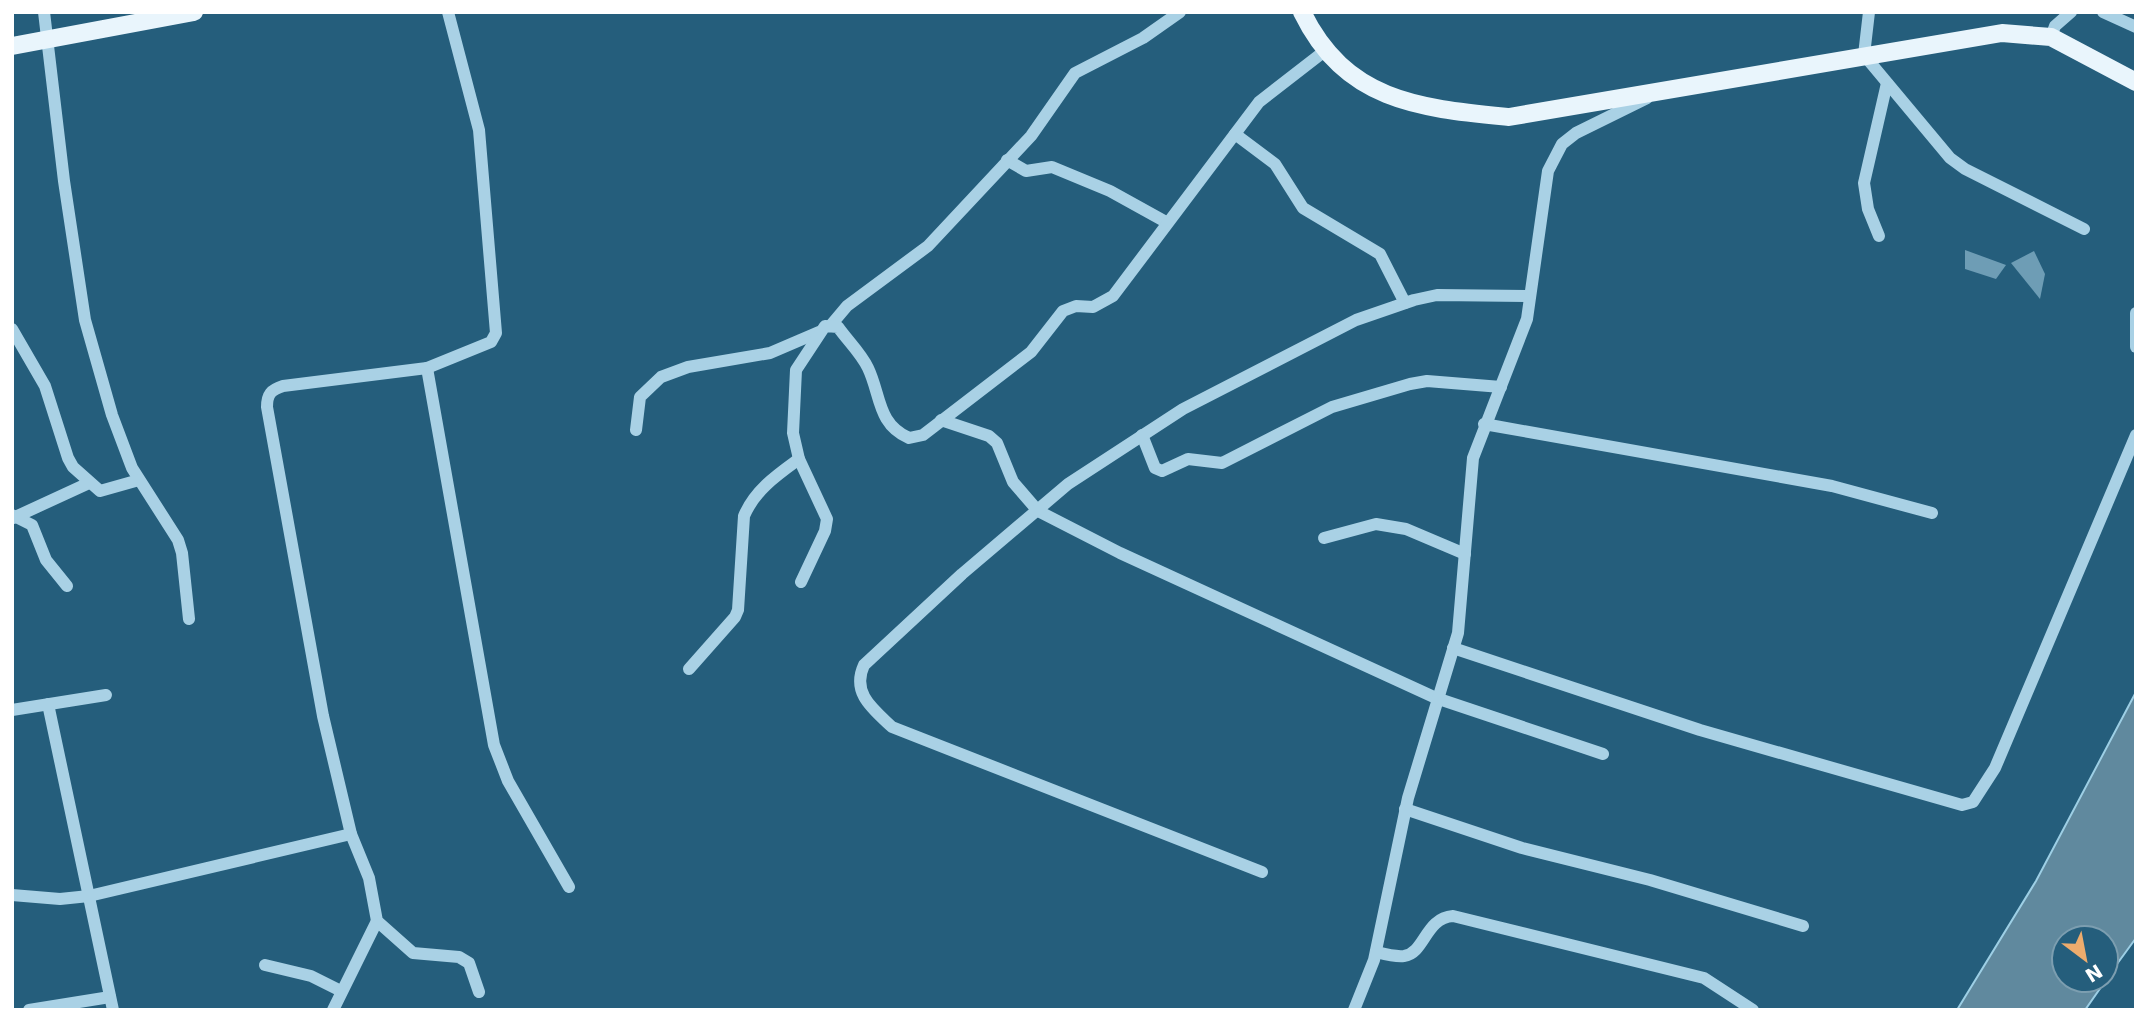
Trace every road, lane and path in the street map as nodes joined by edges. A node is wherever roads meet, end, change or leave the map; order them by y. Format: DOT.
graph roads {
  1 [pos="44,12"];
  2 [pos="194,12"];
  3 [pos="448,12"];
  4 [pos="1180,12"];
  5 [pos="1302,12"];
  6 [pos="1869,12"];
  7 [pos="2071,12"];
  8 [pos="2103,12"];
  9 [pos="2136,27"];
  10 [pos="2050,37"];
  11 [pos="48,40"];
  12 [pos="12,46"];
  13 [pos="1326,50"];
  14 [pos="1864,55"];
  15 [pos="2136,82"];
  16 [pos="1887,83"];
  17 [pos="1663,90"];
  18 [pos="1235,134"];
  19 [pos="1007,160"];
  20 [pos="1166,222"];
  21 [pos="2084,229"];
  22 [pos="1879,236"];
  23 [pos="1530,296"];
  24 [pos="1405,303"];
  25 [pos="2136,313"];
  26 [pos="831,325"];
  27 [pos="12,329"];
  28 [pos="819,332"];
  29 [pos="2136,347"];
  30 [pos="427,368"];
  31 [pos="1501,387"];
  32 [pos="942,420"];
  33 [pos="1485,424"];
  34 [pos="636,430"];
  35 [pos="1142,435"];
  36 [pos="2136,435"];
  37 [pos="799,459"];
  38 [pos="139,480"];
  39 [pos="89,483"];
  40 [pos="1038,511"];
  41 [pos="1931,513"];
  42 [pos="14,516"];
  43 [pos="1324,538"];
  44 [pos="1465,554"];
  45 [pos="802,582"];
  46 [pos="67,586"];
  47 [pos="189,619"];
  48 [pos="1453,648"];
  49 [pos="689,669"];
  50 [pos="106,695"];
  51 [pos="1436,698"];
  52 [pos="48,704"];
  53 [pos="12,710"];
  54 [pos="1603,754"];
  55 [pos="1405,809"];
  56 [pos="351,834"];
  57 [pos="1262,872"];
  58 [pos="569,887"];
  59 [pos="12,895"];
  60 [pos="89,897"];
  61 [pos="377,921"];
  62 [pos="1803,926"];
  63 [pos="1376,952"];
  64 [pos="265,965"];
  65 [pos="341,991"];
  66 [pos="480,992"];
  67 [pos="111,1003"];
  68 [pos="29,1010"];
  69 [pos="333,1010"];
  70 [pos="1354,1010"];
  71 [pos="1753,1010"];
  1 -- 11 [label="street"];
  2 -- 11 [label="main road"];
  3 -- 30 [label="street"];
  4 -- 19 [label="street"];
  5 -- 13 [label="main road"];
  6 -- 14 [label="street"];
  7 -- 10 [label="street"];
  8 -- 9 [label="street"];
  10 -- 14 [label="main road"];
  10 -- 15 [label="main road"];
  11 -- 12 [label="main road"];
  11 -- 38 [label="street"];
  13 -- 17 [label="main road"];
  13 -- 18 [label="street"];
  14 -- 16 [label="street"];
  14 -- 17 [label="main road"];
  16 -- 21 [label="street"];
  16 -- 22 [label="street"];
  17 -- 23 [label="street"];
  18 -- 20 [label="street"];
  18 -- 24 [label="street"];
  19 -- 20 [label="street"];
  19 -- 26 [label="street"];
  20 -- 32 [label="street"];
  23 -- 24 [label="street"];
  23 -- 31 [label="street"];
  24 -- 35 [label="street"];
  25 -- 29 [label="street"];
  26 -- 28 [label="street"];
  26 -- 32 [label="street"];
  27 -- 39 [label="street"];
  28 -- 34 [label="street"];
  28 -- 37 [label="street"];
  30 -- 56 [label="street"];
  30 -- 58 [label="street"];
  31 -- 33 [label="street"];
  31 -- 35 [label="street"];
  32 -- 40 [label="street"];
  33 -- 41 [label="street"];
  33 -- 44 [label="street"];
  35 -- 40 [label="street"];
  36 -- 48 [label="street"];
  37 -- 45 [label="street"];
  37 -- 49 [label="street"];
  38 -- 39 [label="street"];
  38 -- 47 [label="street"];
  39 -- 42 [label="street"];
  40 -- 51 [label="street"];
  40 -- 57 [label="street"];
  42 -- 46 [label="street"];
  43 -- 44 [label="street"];
  44 -- 48 [label="street"];
  48 -- 51 [label="street"];
  50 -- 52 [label="street"];
  51 -- 54 [label="street"];
  51 -- 55 [label="street"];
  52 -- 53 [label="street"];
  52 -- 60 [label="street"];
  55 -- 62 [label="street"];
  55 -- 63 [label="street"];
  56 -- 60 [label="street"];
  56 -- 61 [label="street"];
  59 -- 60 [label="street"];
  60 -- 67 [label="street"];
  61 -- 65 [label="street"];
  61 -- 66 [label="street"];
  63 -- 70 [label="street"];
  63 -- 71 [label="street"];
  64 -- 65 [label="street"];
  65 -- 69 [label="street"];
  67 -- 68 [label="street"];
}
